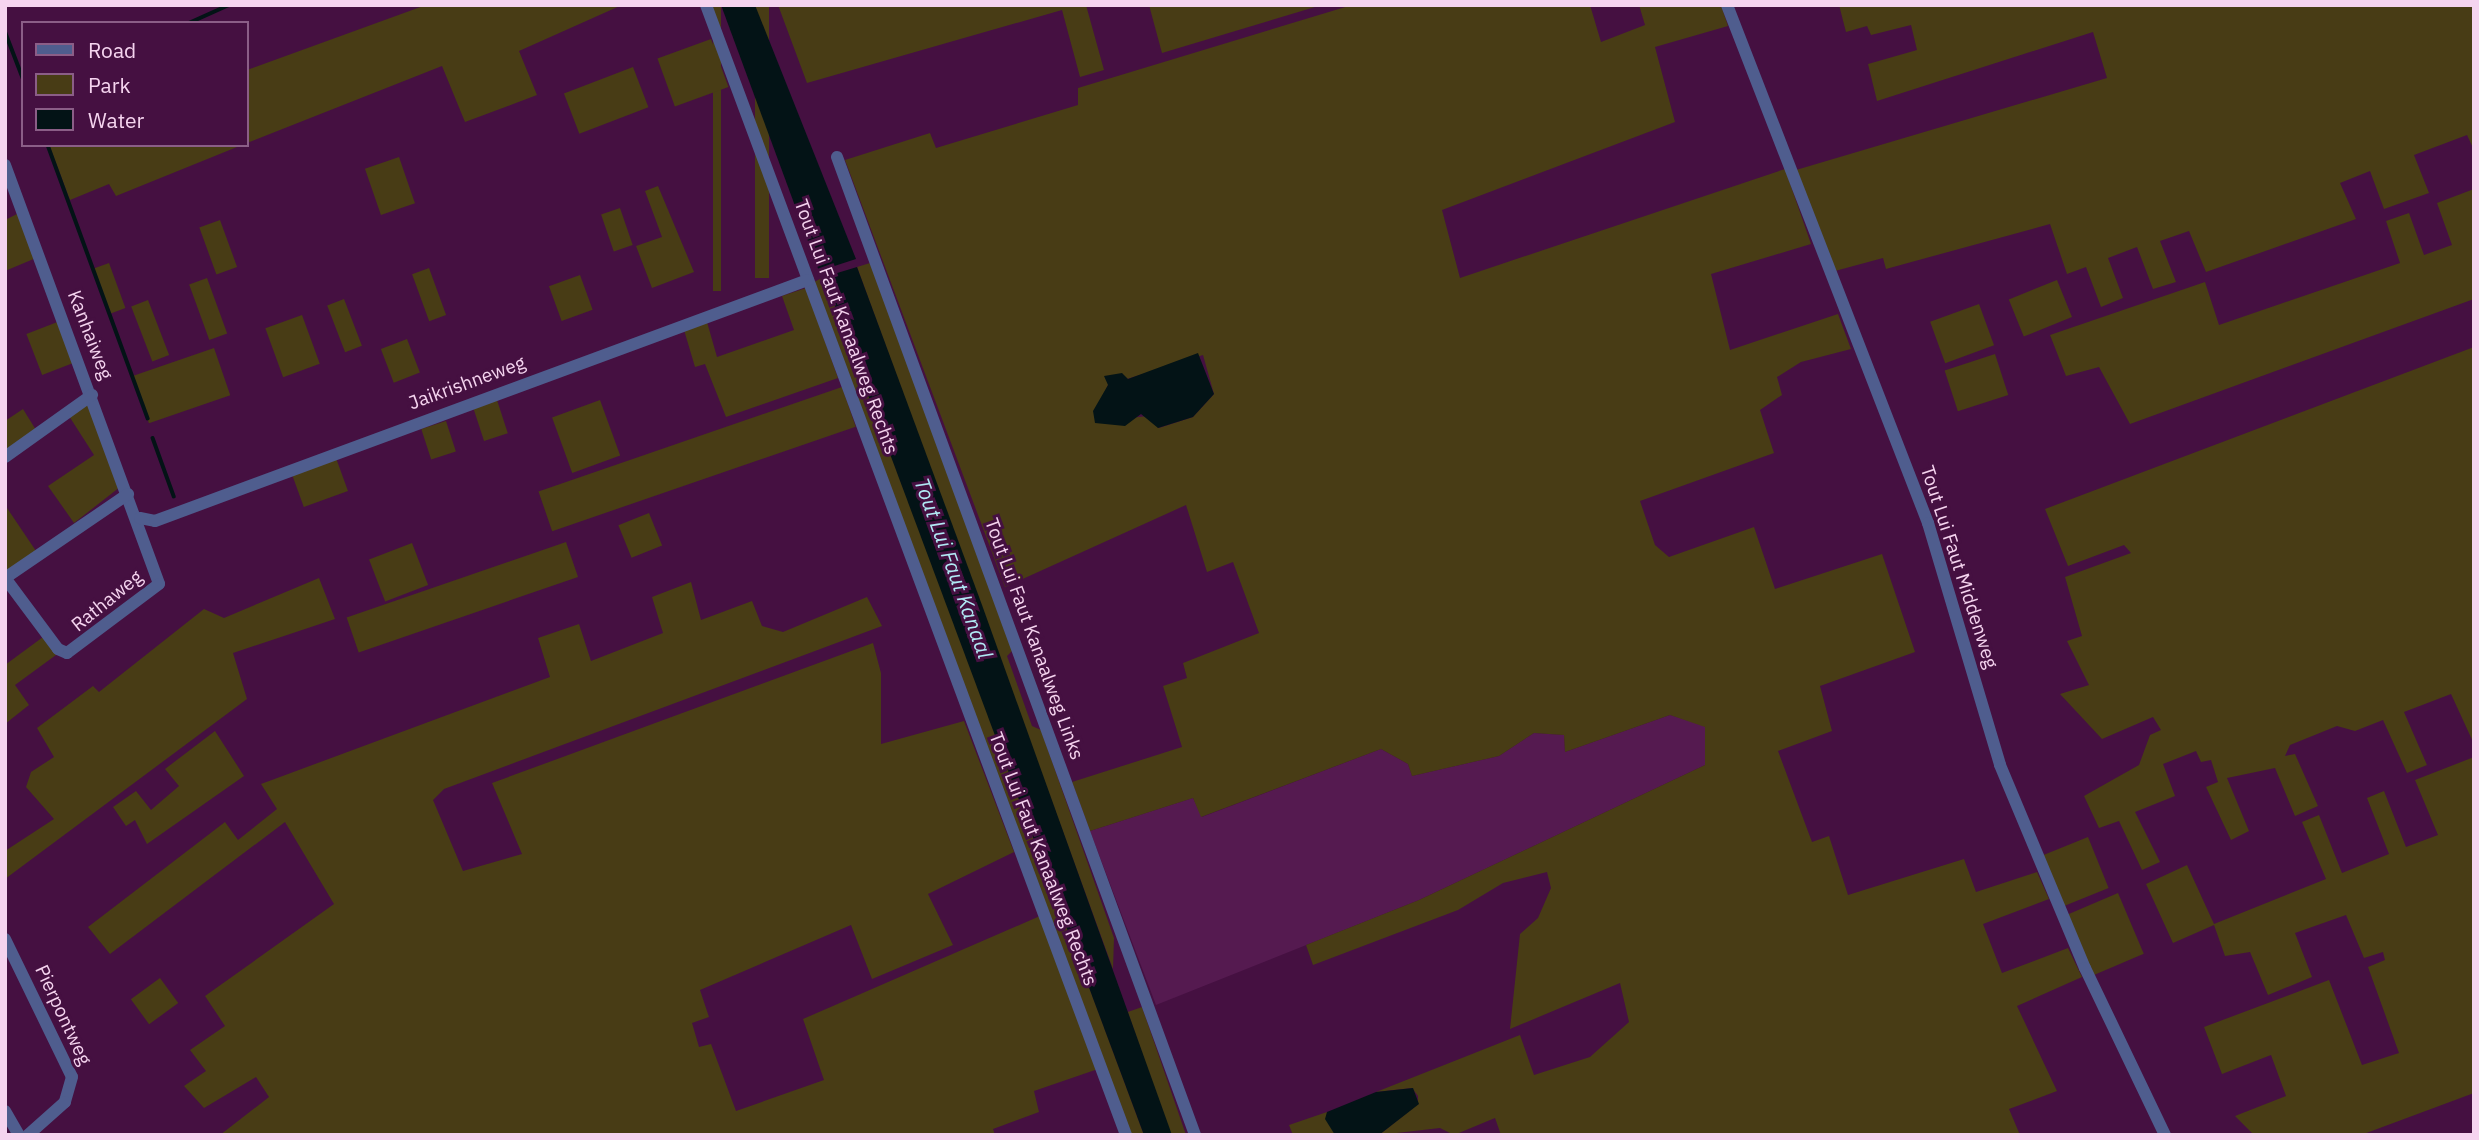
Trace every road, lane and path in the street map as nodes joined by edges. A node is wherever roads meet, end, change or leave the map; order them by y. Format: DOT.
graph roads {
  1 [pos="706,5"];
  2 [pos="1727,5"];
  3 [pos="837,157"];
  4 [pos="5,164"];
  5 [pos="808,281"];
  6 [pos="92,395"];
  7 [pos="5,457"];
  8 [pos="128,495"];
  9 [pos="140,518"];
  10 [pos="5,578"];
  11 [pos="5,939"];
  12 [pos="5,1111"];
  13 [pos="19,1135"];
  14 [pos="27,1135"];
  15 [pos="1126,1135"];
  16 [pos="1195,1135"];
  17 [pos="2165,1135"];
  1 -- 5 [label="street, Tout Lui Faut Kanaalweg Rechts"];
  2 -- 17 [label="street, Tout Lui Faut Middenweg"];
  3 -- 16 [label="street, Tout Lui Faut Kanaalweg Links"];
  4 -- 6 [label="street, Kanhaiweg"];
  5 -- 9 [label="street, Jaikrishneweg"];
  5 -- 15 [label="street, Tout Lui Faut Kanaalweg Rechts"];
  6 -- 7 [label="street"];
  6 -- 8 [label="street, Kanhaiweg"];
  8 -- 9 [label="street, Kanhaiweg"];
  8 -- 10 [label="street"];
  9 -- 10 [label="street, Rathaweg"];
  11 -- 14 [label="street, Pierpontweg"];
  12 -- 13 [label="street"];
}
